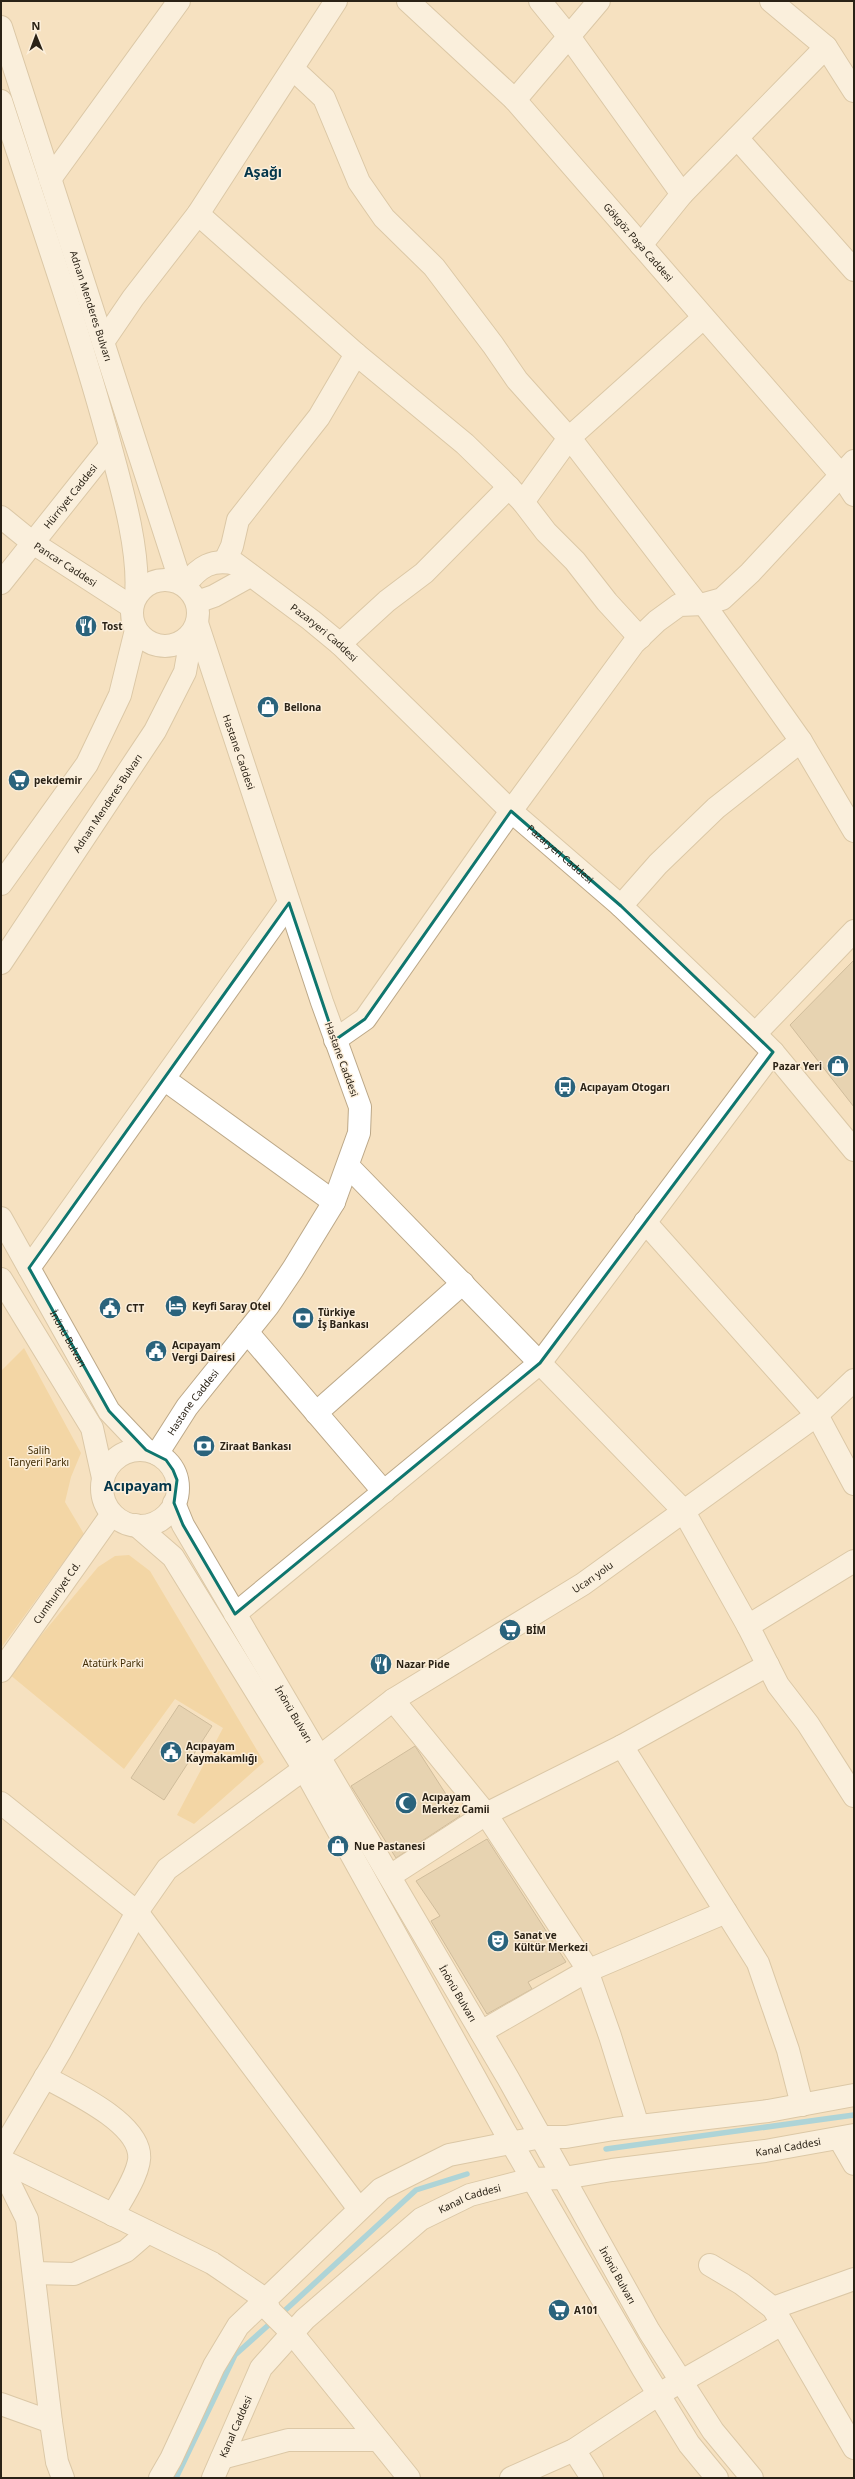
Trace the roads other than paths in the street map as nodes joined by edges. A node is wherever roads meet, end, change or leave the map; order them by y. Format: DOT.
graph roads {
  1 [pos="179,1"];
  2 [pos="336,1"];
  3 [pos="408,1"];
  4 [pos="540,1"];
  5 [pos="599,1"];
  6 [pos="771,1"];
  7 [pos="1,27"];
  8 [pos="570,38"];
  9 [pos="826,47"];
  10 [pos="293,69"];
  11 [pos="854,91"];
  12 [pos="515,100"];
  13 [pos="2,109"];
  14 [pos="737,138"];
  15 [pos="50,179"];
  16 [pos="682,194"];
  17 [pos="198,214"];
  18 [pos="641,245"];
  19 [pos="854,270"];
  20 [pos="703,318"];
  21 [pos="103,342"];
  22 [pos="356,354"];
  23 [pos="569,438"];
  24 [pos="110,446"];
  25 [pos="847,468"];
  26 [pos="516,494"];
  27 [pos="854,495"];
  28 [pos="1,518"];
  29 [pos="33,543"];
  30 [pos="225,561"];
  31 [pos="250,576"];
  32 [pos="1,583"];
  33 [pos="134,601"];
  34 [pos="700,604"];
  35 [pos="190,605"];
  36 [pos="136,630"];
  37 [pos="640,638"];
  38 [pos="340,644"];
  39 [pos="801,742"];
  40 [pos="511,810"];
  41 [pos="854,831"];
  42 [pos="1,884"];
  43 [pos="289,903"];
  44 [pos="621,906"];
  45 [pos="854,931"];
  46 [pos="1,963"];
  47 [pos="755,1034"];
  48 [pos="335,1040"];
  49 [pos="773,1052"];
  50 [pos="164,1079"];
  51 [pos="854,1150"];
  52 [pos="348,1166"];
  53 [pos="334,1202"];
  54 [pos="1,1218"];
  55 [pos="645,1222"];
  56 [pos="29,1268"];
  57 [pos="1,1279"];
  58 [pos="463,1283"];
  59 [pos="247,1332"];
  60 [pos="540,1363"];
  61 [pos="854,1380"];
  62 [pos="316,1413"];
  63 [pos="817,1415"];
  64 [pos="151,1452"];
  65 [pos="103,1478"];
  66 [pos="854,1484"];
  67 [pos="384,1492"];
  68 [pos="174,1503"];
  69 [pos="683,1510"];
  70 [pos="112,1514"];
  71 [pos="136,1525"];
  72 [pos="854,1561"];
  73 [pos="236,1614"];
  74 [pos="748,1626"];
  75 [pos="768,1665"];
  76 [pos="2,1668"];
  77 [pos="393,1700"];
  78 [pos="622,1746"];
  79 [pos="312,1762"];
  80 [pos="853,1790"];
  81 [pos="1,1803"];
  82 [pos="486,1814"];
  83 [pos="390,1876"];
  84 [pos="137,1912"];
  85 [pos="726,1912"];
  86 [pos="587,1971"];
  87 [pos="481,2032"];
  88 [pos="45,2077"];
  89 [pos="854,2095"];
  90 [pos="802,2105"];
  91 [pos="638,2126"];
  92 [pos="541,2137"];
  93 [pos="847,2137"];
  94 [pos="511,2143"];
  95 [pos="1,2152"];
  96 [pos="1,2160"];
  97 [pos="854,2164"];
  98 [pos="1,2166"];
  99 [pos="564,2178"];
  100 [pos="532,2179"];
  101 [pos="359,2209"];
  102 [pos="113,2215"];
  103 [pos="148,2232"];
  104 [pos="710,2265"];
  105 [pos="34,2273"];
  106 [pos="854,2279"];
  107 [pos="268,2305"];
  108 [pos="778,2316"];
  109 [pos="292,2333"];
  110 [pos="681,2381"];
  111 [pos="659,2394"];
  112 [pos="1,2404"];
  113 [pos="51,2422"];
  114 [pos="378,2440"];
  115 [pos="854,2448"];
  116 [pos="574,2450"];
  117 [pos="222,2458"];
  118 [pos="63,2478"];
  119 [pos="160,2478"];
  120 [pos="213,2478"];
  121 [pos="409,2478"];
  122 [pos="511,2478"];
  123 [pos="592,2478"];
  124 [pos="717,2478"];
  125 [pos="752,2478"];
  1 -- 15 [label="street"];
  2 -- 10 [label="street"];
  3 -- 12 [label="street, Gökgöz Paşa Caddesi"];
  4 -- 8 [label="street"];
  5 -- 8 [label="street"];
  6 -- 9 [label="street"];
  7 -- 15 [label="street, Adnan Menderes Bulvarı"];
  8 -- 12 [label="street"];
  8 -- 16 [label="street"];
  9 -- 11 [label="street"];
  9 -- 14 [label="street"];
  10 -- 17 [label="street"];
  10 -- 23 [label="street"];
  12 -- 18 [label="street, Gökgöz Paşa Caddesi"];
  13 -- 24 [label="street"];
  14 -- 16 [label="street"];
  14 -- 19 [label="street"];
  15 -- 21 [label="street, Adnan Menderes Bulvarı"];
  16 -- 18 [label="street"];
  17 -- 21 [label="street"];
  17 -- 22 [label="street"];
  18 -- 20 [label="street, Gökgöz Paşa Caddesi"];
  20 -- 23 [label="street"];
  20 -- 25 [label="street, Gökgöz Paşa Caddesi"];
  21 -- 35 [label="street, Adnan Menderes Bulvarı"];
  22 -- 26 [label="street"];
  22 -- 30 [label="street"];
  23 -- 26 [label="street"];
  23 -- 34 [label="street"];
  24 -- 29 [label="street, Hürriyet Caddesi"];
  24 -- 33 [label="street"];
  25 -- 27 [label="street, Gökgöz Paşa Caddesi"];
  25 -- 34 [label="street"];
  26 -- 37 [label="street"];
  26 -- 38 [label="street"];
  28 -- 29 [label="street, Pancar Caddesi"];
  29 -- 32 [label="street, Hürriyet Caddesi"];
  29 -- 33 [label="street, Pancar Caddesi"];
  30 -- 31 [label="street, Pazaryeri Caddesi"];
  30 -- 35 [label="street"];
  31 -- 35 [label="street"];
  31 -- 38 [label="street, Pazaryeri Caddesi"];
  33 -- 35 [label="street"];
  33 -- 36 [label="street"];
  34 -- 37 [label="street"];
  34 -- 39 [label="street"];
  35 -- 36 [label="street"];
  35 -- 43 [label="street, Hastane Caddesi"];
  35 -- 46 [label="street, Adnan Menderes Bulvarı"];
  36 -- 42 [label="street"];
  37 -- 40 [label="street"];
  38 -- 40 [label="street, Pazaryeri Caddesi"];
  39 -- 41 [label="street"];
  39 -- 44 [label="street"];
  40 -- 44 [label="street, Pazaryeri Caddesi"];
  40 -- 48 [label="street"];
  43 -- 48 [label="street, Hastane Caddesi"];
  43 -- 50 [label="street"];
  44 -- 47 [label="street, Pazaryeri Caddesi"];
  45 -- 47 [label="street"];
  47 -- 49 [label="street, Pazaryeri Caddesi"];
  48 -- 52 [label="street, Hastane Caddesi"];
  49 -- 51 [label="street, Pazaryeri Caddesi"];
  49 -- 55 [label="street"];
  50 -- 53 [label="street"];
  50 -- 56 [label="street"];
  52 -- 53 [label="street, Hastane Caddesi"];
  52 -- 58 [label="street"];
  53 -- 59 [label="street, Hastane Caddesi"];
  54 -- 56 [label="street, İnönü Bulvarı"];
  55 -- 60 [label="street"];
  55 -- 63 [label="street"];
  56 -- 64 [label="street, İnönü Bulvarı"];
  57 -- 65 [label="street"];
  58 -- 60 [label="street"];
  58 -- 62 [label="street"];
  59 -- 62 [label="street"];
  59 -- 64 [label="street, Hastane Caddesi"];
  60 -- 67 [label="street"];
  60 -- 69 [label="street"];
  61 -- 63 [label="street, Ucarı yolu"];
  62 -- 67 [label="street"];
  63 -- 66 [label="street"];
  63 -- 69 [label="street, Ucarı yolu"];
  64 -- 65 [label="street"];
  64 -- 68 [label="street"];
  65 -- 70 [label="street"];
  67 -- 73 [label="street"];
  68 -- 71 [label="street"];
  68 -- 73 [label="street, İnönü Bulvarı"];
  69 -- 74 [label="street"];
  69 -- 77 [label="street, Ucarı yolu"];
  70 -- 71 [label="street"];
  70 -- 76 [label="street, Cumhuriyet Cd."];
  71 -- 79 [label="street, İnönü Bulvarı"];
  72 -- 74 [label="street"];
  73 -- 79 [label="street, İnönü Bulvarı"];
  74 -- 75 [label="street"];
  75 -- 78 [label="street"];
  75 -- 80 [label="street"];
  77 -- 79 [label="street, Ucarı yolu"];
  77 -- 82 [label="street"];
  78 -- 82 [label="street"];
  78 -- 85 [label="street"];
  79 -- 83 [label="street, İnönü Bulvarı"];
  79 -- 84 [label="street, Ucarı yolu"];
  79 -- 94 [label="street, İnönü Bulvarı"];
  81 -- 84 [label="street"];
  82 -- 83 [label="street"];
  82 -- 86 [label="street"];
  83 -- 87 [label="street, İnönü Bulvarı"];
  84 -- 88 [label="street, Ucarı yolu"];
  84 -- 101 [label="street"];
  85 -- 86 [label="street"];
  85 -- 90 [label="street"];
  86 -- 87 [label="street"];
  86 -- 91 [label="street"];
  87 -- 92 [label="street, İnönü Bulvarı"];
  88 -- 95 [label="street, Ucarı yolu"];
  88 -- 102 [label="street"];
  89 -- 90 [label="street"];
  90 -- 91 [label="street"];
  91 -- 92 [label="street"];
  92 -- 94 [label="street"];
  92 -- 99 [label="street, İnönü Bulvarı"];
  93 -- 97 [label="street"];
  93 -- 99 [label="street, Kanal Caddesi"];
  94 -- 100 [label="street, İnönü Bulvarı"];
  94 -- 101 [label="street"];
  96 -- 102 [label="street"];
  98 -- 105 [label="street"];
  99 -- 100 [label="street, Kanal Caddesi"];
  99 -- 110 [label="street, İnönü Bulvarı"];
  100 -- 109 [label="street, Kanal Caddesi"];
  100 -- 111 [label="street, İnönü Bulvarı"];
  101 -- 107 [label="street"];
  102 -- 103 [label="street"];
  103 -- 105 [label="street"];
  103 -- 107 [label="street"];
  104 -- 108 [label="street"];
  105 -- 113 [label="street"];
  106 -- 108 [label="street"];
  107 -- 109 [label="street"];
  107 -- 119 [label="street"];
  108 -- 110 [label="street"];
  108 -- 115 [label="street"];
  109 -- 114 [label="street"];
  109 -- 117 [label="street, Kanal Caddesi"];
  110 -- 111 [label="street"];
  110 -- 125 [label="street, İnönü Bulvarı"];
  111 -- 116 [label="street"];
  111 -- 124 [label="street, İnönü Bulvarı"];
  112 -- 113 [label="street"];
  113 -- 118 [label="street"];
  114 -- 117 [label="street"];
  114 -- 121 [label="street"];
  116 -- 122 [label="street"];
  116 -- 123 [label="street"];
  117 -- 120 [label="street, Kanal Caddesi"];
}
